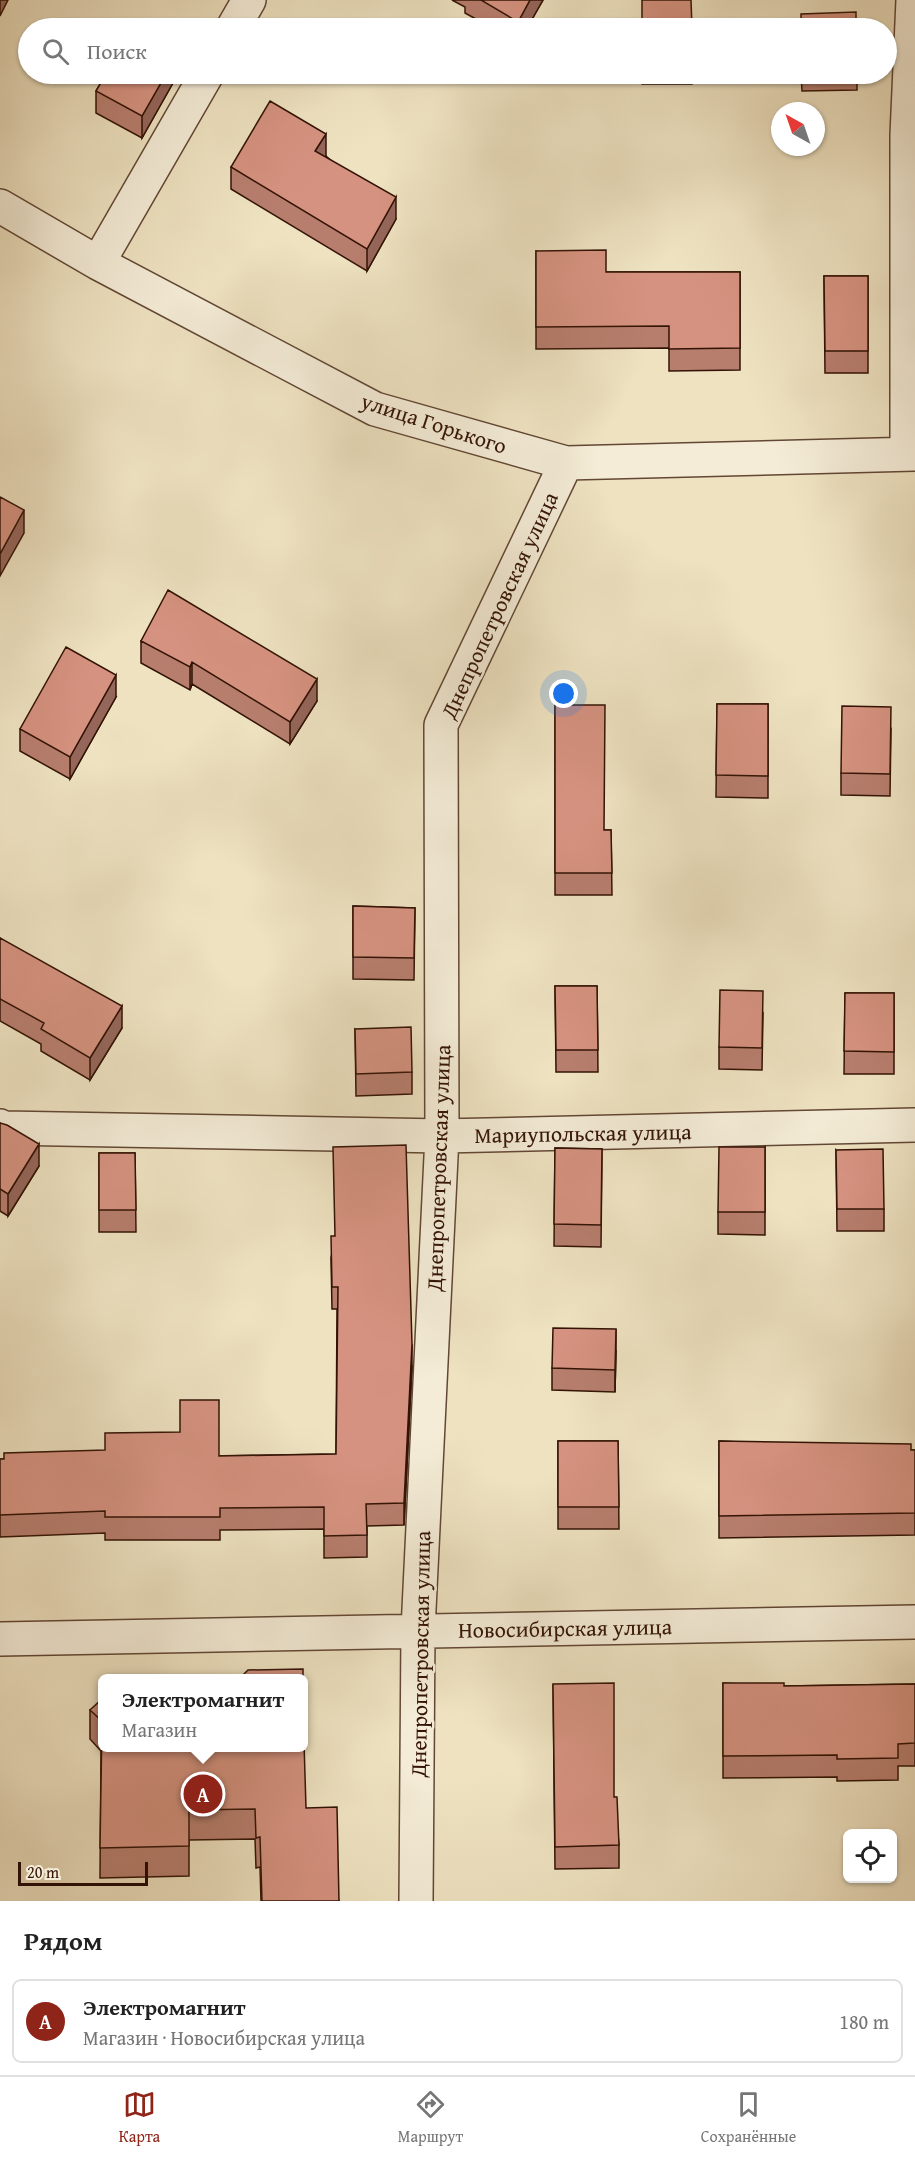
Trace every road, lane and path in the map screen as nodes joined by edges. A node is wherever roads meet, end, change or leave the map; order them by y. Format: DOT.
graph roads {
  1 [pos="249,0"];
  2 [pos="913,0"];
  3 [pos="239,18"];
  4 [pos="201,84"];
  5 [pos="0,206"];
  6 [pos="98,263"];
  7 [pos="911,454"];
  8 [pos="566,464"];
  9 [pos="915,1125"];
  10 [pos="0,1126"];
  11 [pos="442,1136"];
  12 [pos="915,1622"];
  13 [pos="418,1630"];
  14 [pos="0,1639"];
  15 [pos="416,1901"];
  1 -- 3 [label="street"];
  2 -- 7 [label="street"];
  4 -- 6 [label="street"];
  5 -- 6 [label="street, улица Горького"];
  6 -- 8 [label="street, улица Горького"];
  7 -- 8 [label="street, улица Горького"];
  8 -- 11 [label="street, Днепропетровская улица"];
  9 -- 11 [label="street, Мариупольская улица"];
  10 -- 11 [label="street, Мариупольская улица"];
  11 -- 13 [label="street, Днепропетровская улица"];
  12 -- 13 [label="street, Новосибирская улица"];
  13 -- 14 [label="street, Новосибирская улица"];
  13 -- 15 [label="street, Днепропетровская улица"];
}
